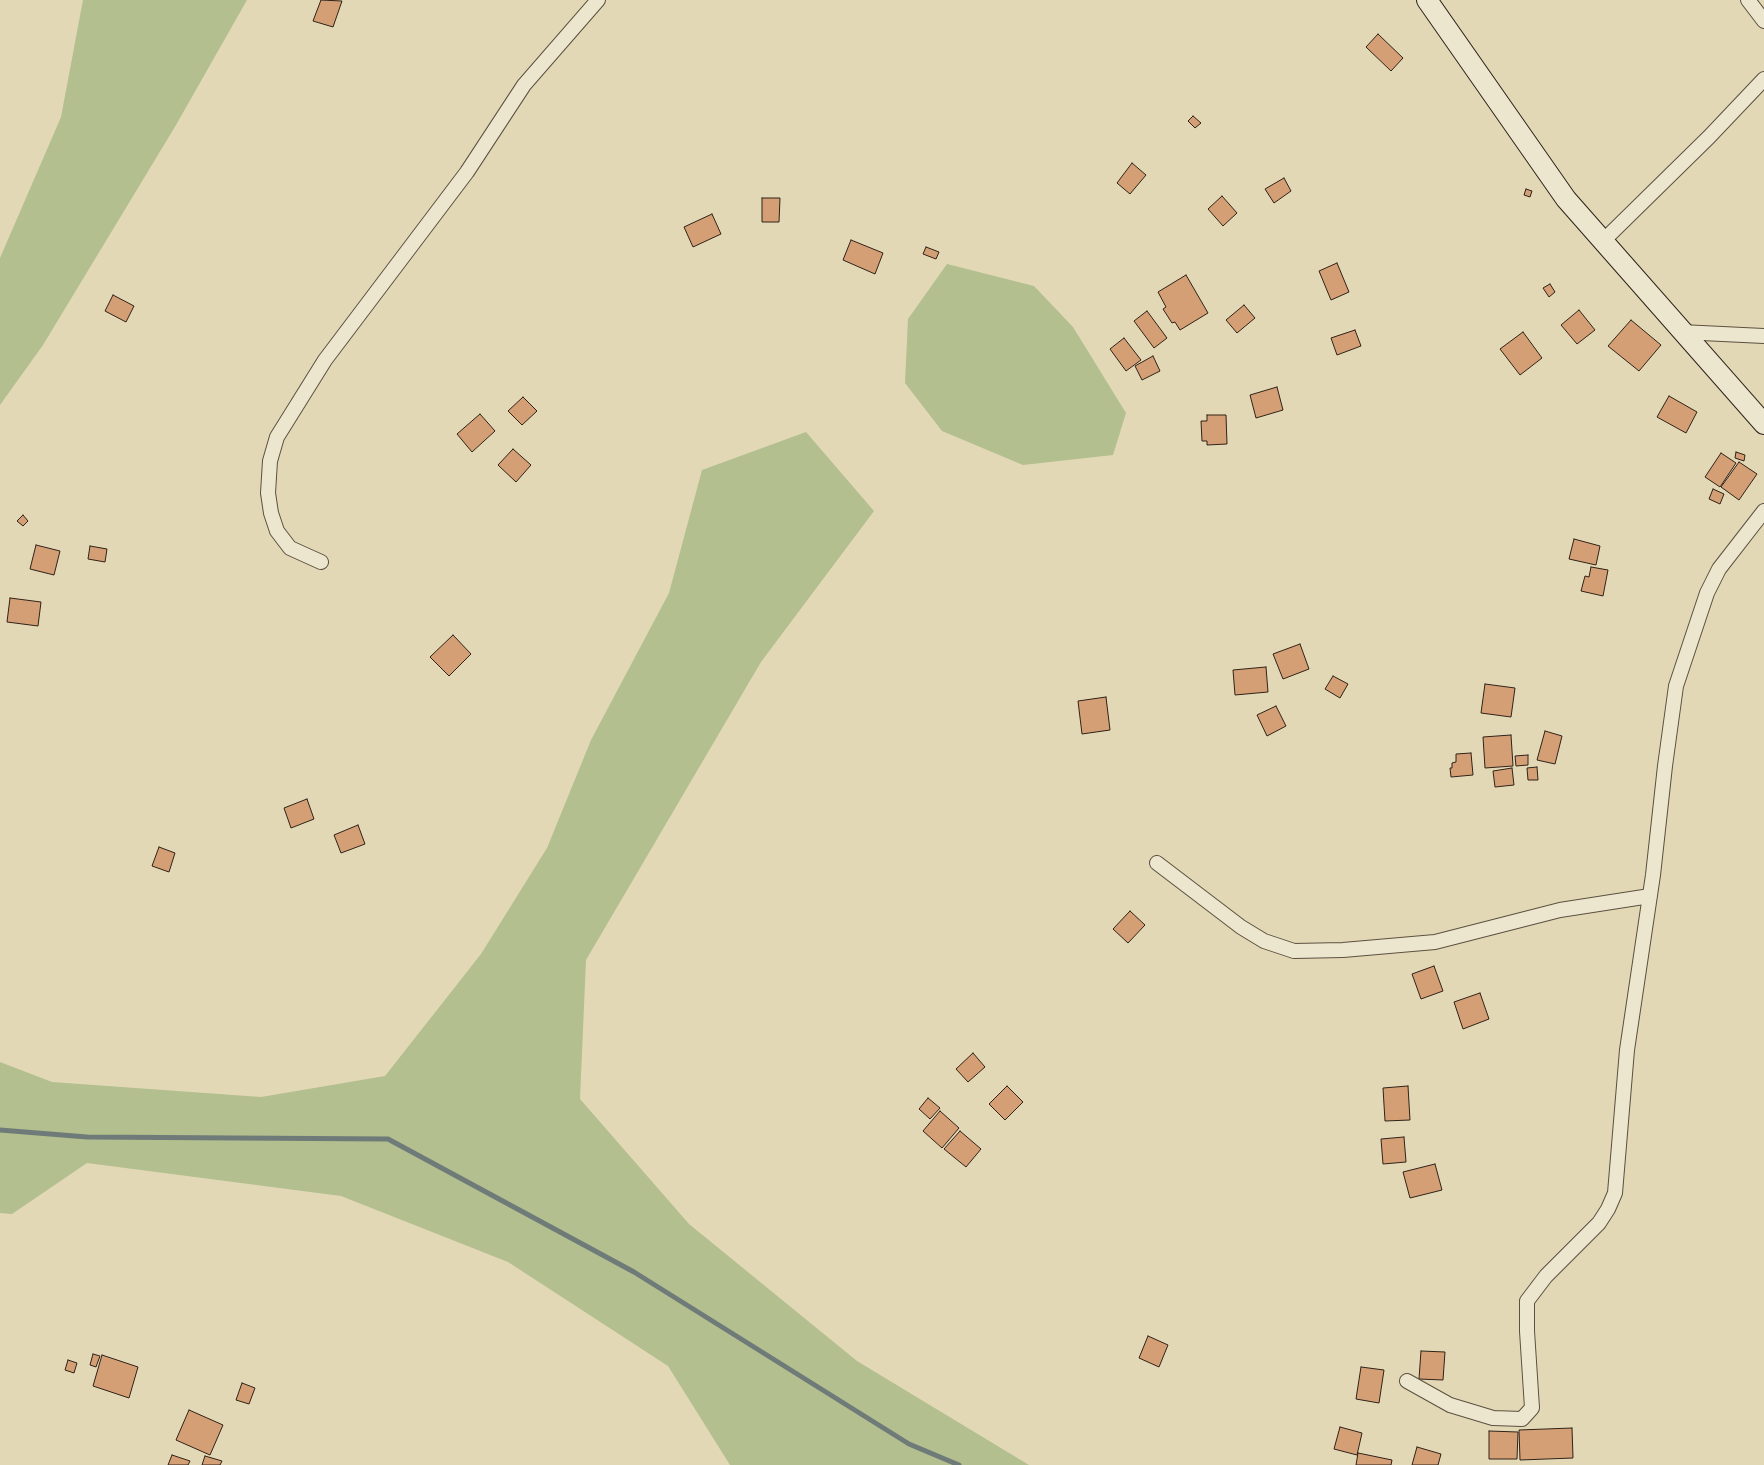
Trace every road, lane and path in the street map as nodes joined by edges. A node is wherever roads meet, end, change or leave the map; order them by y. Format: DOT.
graph roads {
  1 [pos="598,0"];
  2 [pos="1427,0"];
  3 [pos="1748,0"];
  4 [pos="1764,21"];
  5 [pos="1764,79"];
  6 [pos="1602,242"];
  7 [pos="1682,332"];
  8 [pos="1764,336"];
  9 [pos="1764,424"];
  10 [pos="1764,511"];
  11 [pos="321,562"];
  12 [pos="1157,864"];
  13 [pos="1650,896"];
  14 [pos="1407,1382"];
  1 -- 11 [label="street"];
  2 -- 6 [label="street"];
  3 -- 4 [label="street"];
  5 -- 6 [label="street"];
  6 -- 7 [label="street"];
  7 -- 8 [label="street"];
  7 -- 9 [label="street"];
  10 -- 13 [label="street"];
  12 -- 13 [label="street"];
  13 -- 14 [label="street"];
}
